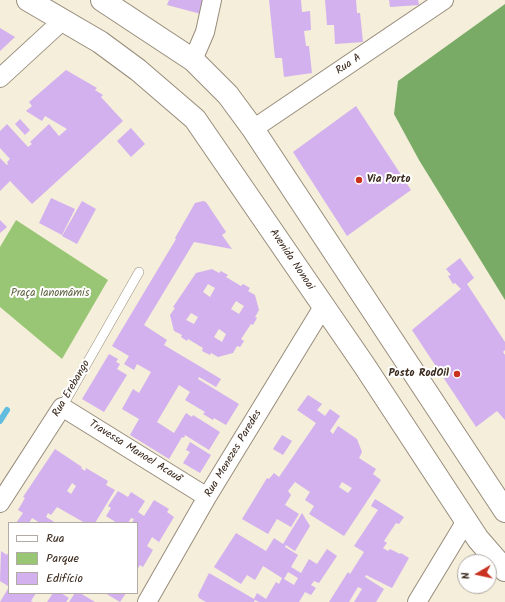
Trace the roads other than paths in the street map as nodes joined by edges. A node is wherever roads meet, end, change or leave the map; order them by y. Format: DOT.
graph roads {
  1 [pos="28,0"];
  2 [pos="102,0"];
  3 [pos="212,0"];
  4 [pos="444,0"];
  5 [pos="62,21"];
  6 [pos="193,60"];
  7 [pos="0,78"];
  8 [pos="253,129"];
  9 [pos="139,272"];
  10 [pos="324,307"];
  11 [pos="62,407"];
  12 [pos="207,497"];
  13 [pos="0,503"];
  14 [pos="505,511"];
  15 [pos="466,521"];
  16 [pos="505,570"];
  17 [pos="147,602"];
  18 [pos="417,602"];
  1 -- 5 [label="main road, Avenida Nonoai"];
  2 -- 6 [label="main road"];
  3 -- 6 [label="street"];
  4 -- 8 [label="street, Rua A"];
  5 -- 7 [label="street"];
  5 -- 10 [label="main road, Avenida Nonoai"];
  6 -- 8 [label="main road"];
  8 -- 14 [label="main road"];
  9 -- 11 [label="lane, Rua Erebango"];
  10 -- 12 [label="street, Rua Menezes Paredes"];
  10 -- 15 [label="main road, Avenida Nonoai"];
  11 -- 12 [label="street, Travessa Manoel Acauã"];
  11 -- 13 [label="street, Rua Erebango"];
  12 -- 17 [label="street, Rua Menezes Paredes"];
  15 -- 16 [label="main road, Avenida Nonoai"];
  15 -- 18 [label="street"];
}
